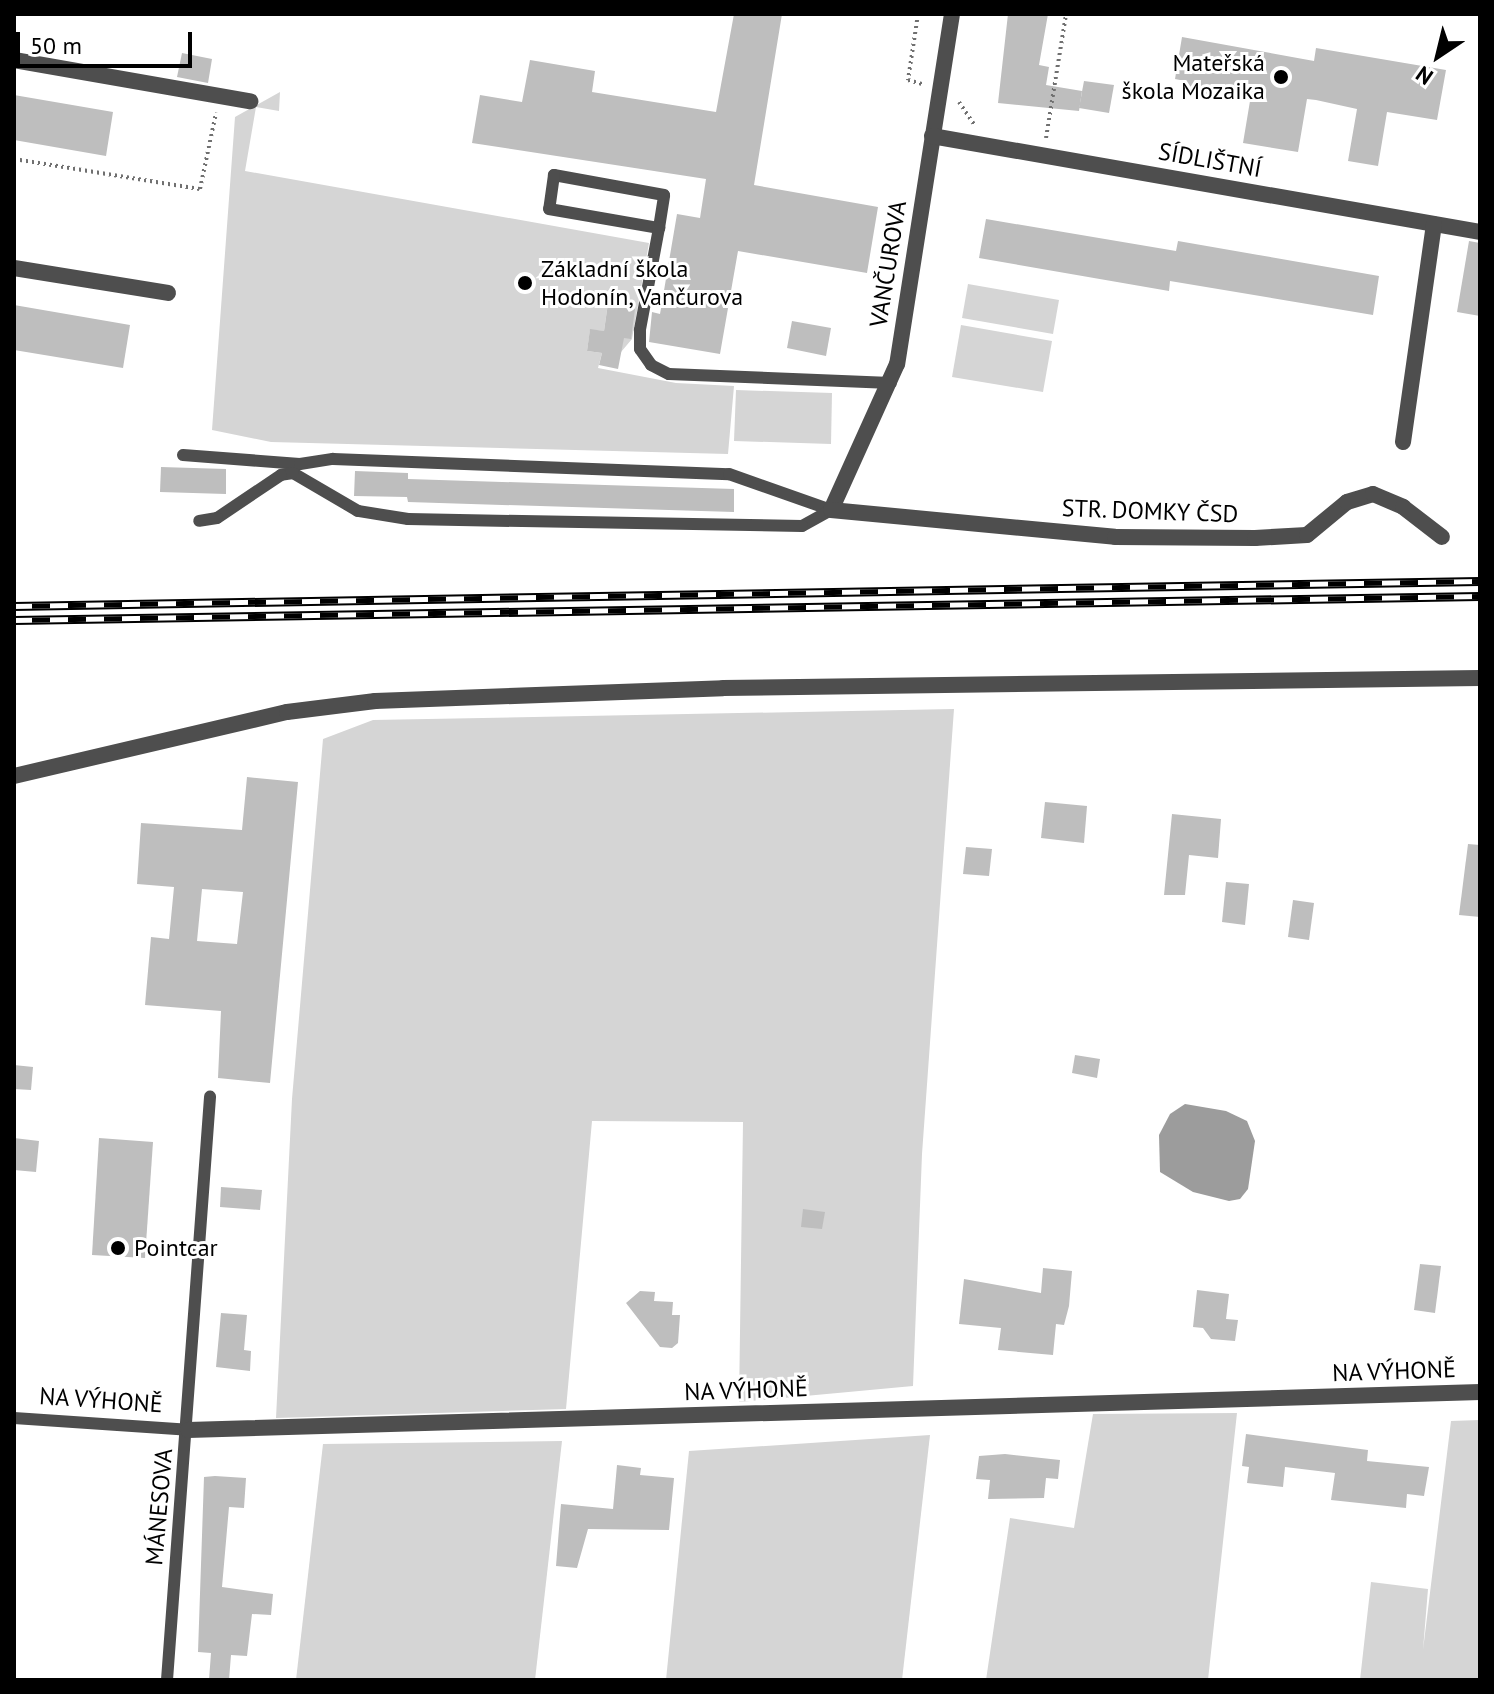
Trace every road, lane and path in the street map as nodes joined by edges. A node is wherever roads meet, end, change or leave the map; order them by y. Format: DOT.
graph roads {
  1 [pos="952,14"];
  2 [pos="1066,14"];
  3 [pos="14,60"];
  4 [pos="959,94"];
  5 [pos="219,95"];
  6 [pos="250,101"];
  7 [pos="988,128"];
  8 [pos="932,136"];
  9 [pos="1031,137"];
  10 [pos="14,159"];
  11 [pos="1434,224"];
  12 [pos="659,228"];
  13 [pos="1480,232"];
  14 [pos="14,268"];
  15 [pos="168,293"];
  16 [pos="891,383"];
  17 [pos="1403,442"];
  18 [pos="183,455"];
  19 [pos="296,468"];
  20 [pos="831,510"];
  21 [pos="199,521"];
  22 [pos="1442,537"];
  23 [pos="1480,678"];
  24 [pos="14,776"];
  25 [pos="210,1097"];
  26 [pos="1480,1392"];
  27 [pos="14,1418"];
  28 [pos="188,1430"];
  29 [pos="167,1680"];
  1 -- 8 [label="street, VANČUROVA"];
  2 -- 9 [label="path"];
  3 -- 5 [label="street"];
  4 -- 7 [label="path"];
  5 -- 6 [label="street"];
  5 -- 10 [label="path"];
  8 -- 11 [label="street, SÍDLIŠTNÍ"];
  8 -- 16 [label="street, VANČUROVA"];
  11 -- 13 [label="street, SÍDLIŠTNÍ"];
  11 -- 17 [label="street"];
  12 -- 12 [label="lane"];
  12 -- 16 [label="lane"];
  14 -- 15 [label="street"];
  16 -- 20 [label="street, VANČUROVA"];
  18 -- 19 [label="lane"];
  19 -- 20 [label="lane"];
  19 -- 20 [label="lane"];
  19 -- 21 [label="lane"];
  20 -- 22 [label="street, STR. DOMKY ČSD"];
  23 -- 24 [label="street"];
  25 -- 28 [label="lane, MÁNESOVA"];
  26 -- 28 [label="street, NA VÝHONĚ"];
  27 -- 28 [label="lane, NA VÝHONĚ"];
  28 -- 29 [label="lane, MÁNESOVA"];
}
